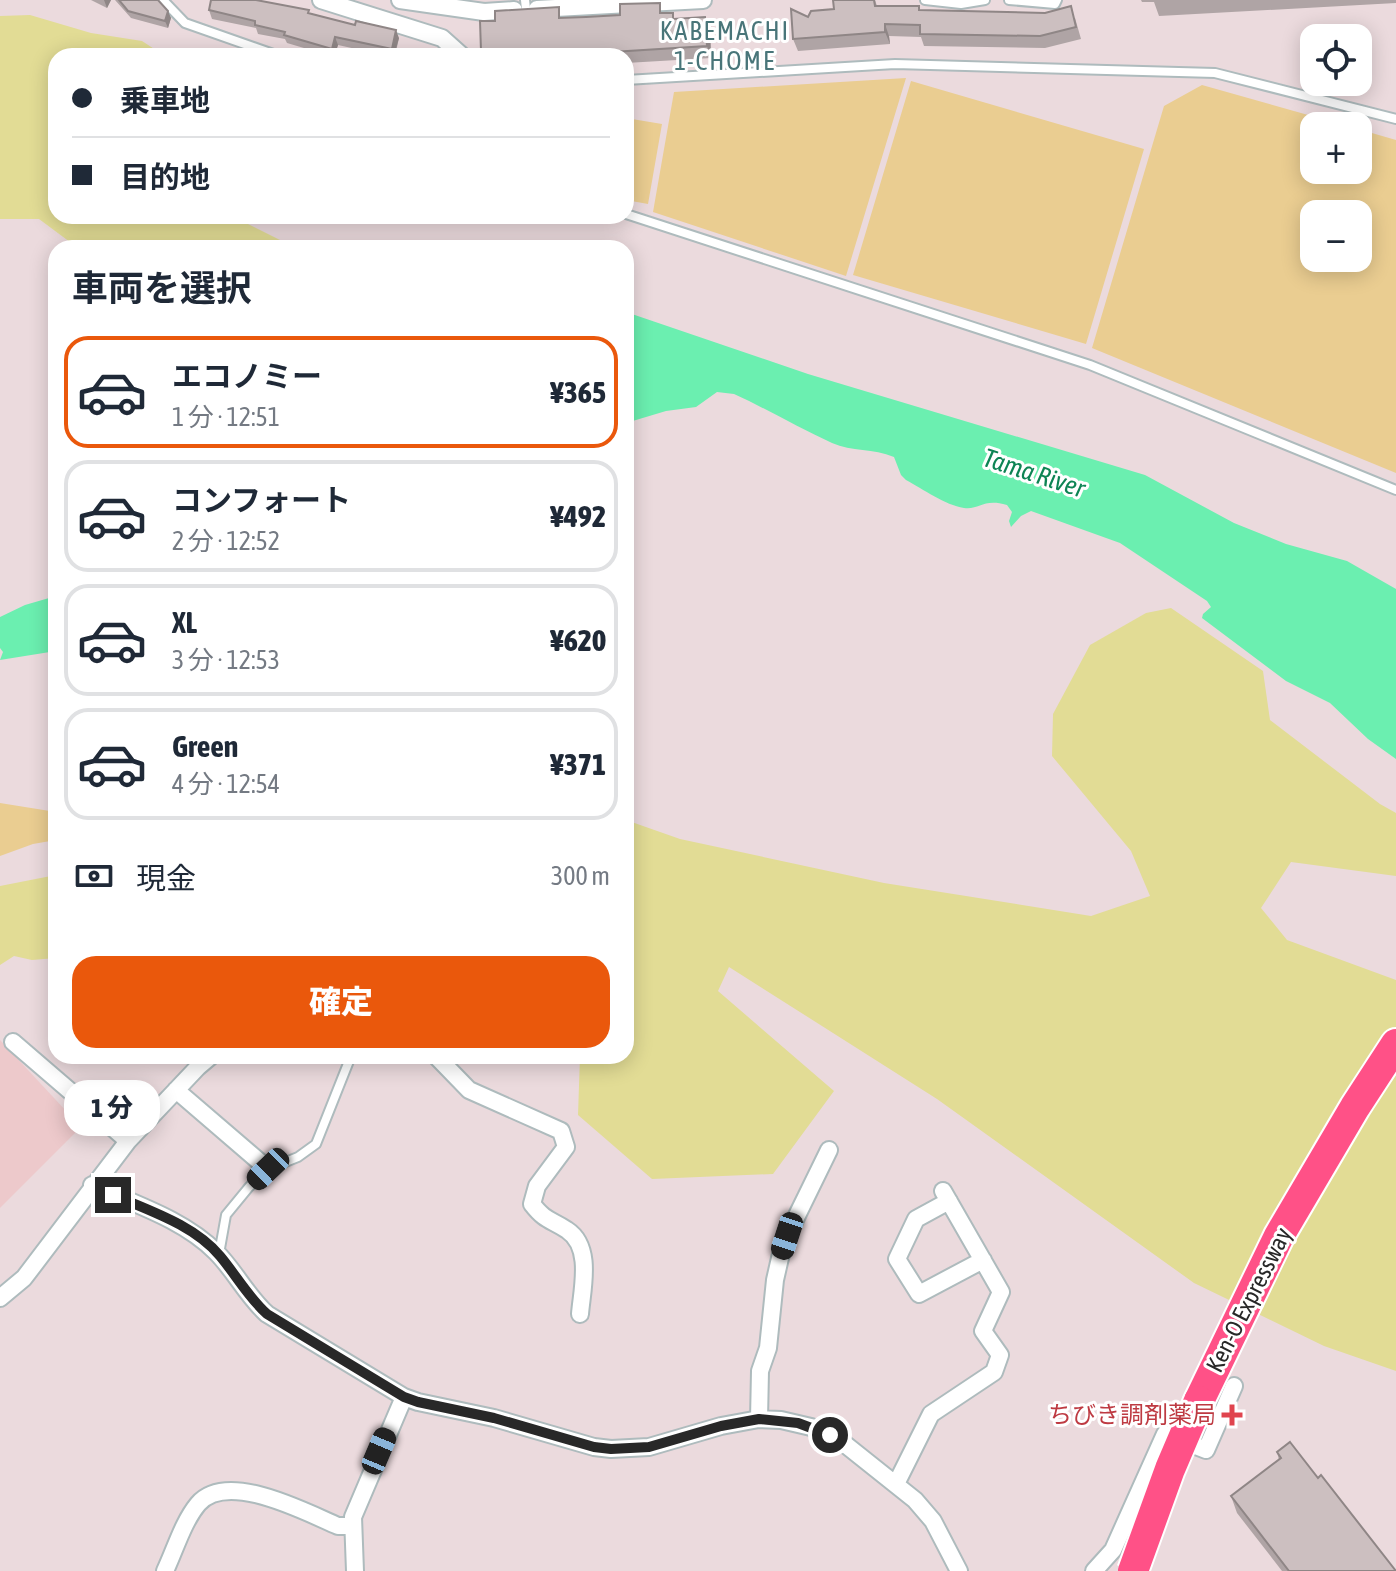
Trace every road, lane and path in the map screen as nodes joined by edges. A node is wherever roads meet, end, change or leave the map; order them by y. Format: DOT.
graph roads {
  1 [pos="163,0"];
  2 [pos="321,0"];
  3 [pos="400,0"];
  4 [pos="703,0"];
  5 [pos="925,0"];
  6 [pos="985,0"];
  7 [pos="1009,0"];
  8 [pos="1057,0"];
  9 [pos="639,2"];
  10 [pos="525,5"];
  11 [pos="256,48"];
  12 [pos="453,48"];
  13 [pos="634,80"];
  14 [pos="1396,119"];
  15 [pos="634,217"];
  16 [pos="1396,490"];
  17 [pos="13,1042"];
  18 [pos="1396,1044"];
  19 [pos="203,1064"];
  20 [pos="348,1064"];
  21 [pos="444,1064"];
  22 [pos="1396,1065"];
  23 [pos="176,1090"];
  24 [pos="128,1141"];
  25 [pos="829,1150"];
  26 [pos="268,1169"];
  27 [pos="92,1185"];
  28 [pos="219,1254"];
  29 [pos="983,1260"];
  30 [pos="0,1298"];
  31 [pos="580,1314"];
  32 [pos="1234,1386"];
  33 [pos="404,1397"];
  34 [pos="759,1419"];
  35 [pos="896,1484"];
  36 [pos="353,1526"];
  37 [pos="165,1571"];
  38 [pos="355,1571"];
  39 [pos="959,1571"];
  40 [pos="1094,1571"];
  41 [pos="1133,1571"];
  42 [pos="1144,1571"];
  1 -- 11 [label="lane"];
  2 -- 12 [label="street"];
  3 -- 10 [label="street"];
  4 -- 9 [label="street"];
  5 -- 6 [label="lane"];
  7 -- 8 [label="lane"];
  9 -- 10 [label="street"];
  13 -- 14 [label="lane"];
  15 -- 16 [label="lane"];
  17 -- 24 [label="street"];
  18 -- 41 [label="highway, Ken-O Expressway, bridge"];
  19 -- 23 [label="street"];
  20 -- 26 [label="lane"];
  21 -- 31 [label="street"];
  22 -- 42 [label="highway, Ken-O Expressway"];
  23 -- 24 [label="street"];
  23 -- 26 [label="street"];
  24 -- 27 [label="street"];
  25 -- 34 [label="street"];
  26 -- 28 [label="lane"];
  27 -- 28 [label="street"];
  27 -- 30 [label="street"];
  28 -- 33 [label="street"];
  29 -- 29 [label="street"];
  29 -- 35 [label="street"];
  32 -- 40 [label="street"];
  33 -- 34 [label="street"];
  33 -- 36 [label="street"];
  34 -- 35 [label="street"];
  35 -- 39 [label="street"];
  36 -- 37 [label="street"];
  36 -- 38 [label="street"];
}
